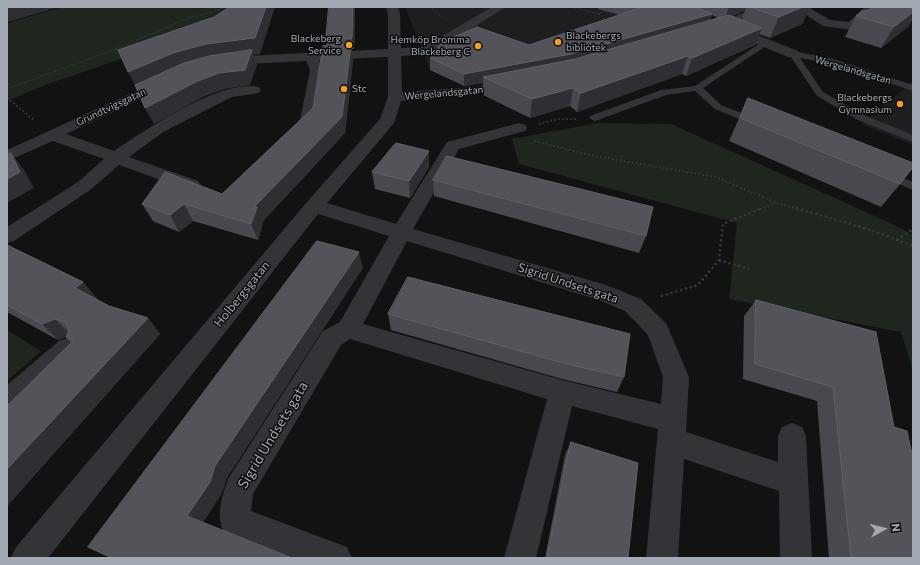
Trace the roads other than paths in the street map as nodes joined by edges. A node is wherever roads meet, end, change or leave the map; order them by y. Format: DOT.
graph roads {
  1 [pos="392,7"];
  2 [pos="500,7"];
  3 [pos="764,7"];
  4 [pos="800,7"];
  5 [pos="872,7"];
  6 [pos="765,44"];
  7 [pos="393,54"];
  8 [pos="793,54"];
  9 [pos="311,57"];
  10 [pos="212,66"];
  11 [pos="178,77"];
  12 [pos="526,81"];
  13 [pos="697,88"];
  14 [pos="913,88"];
  15 [pos="254,90"];
  16 [pos="395,97"];
  17 [pos="594,118"];
  18 [pos="768,127"];
  19 [pos="519,128"];
  20 [pos="52,135"];
  21 [pos="913,138"];
  22 [pos="285,143"];
  23 [pos="7,156"];
  24 [pos="116,158"];
  25 [pos="876,171"];
  26 [pos="913,186"];
  27 [pos="206,190"];
  28 [pos="314,206"];
  29 [pos="402,231"];
  30 [pos="7,236"];
  31 [pos="348,329"];
  32 [pos="71,346"];
  33 [pos="562,392"];
  34 [pos="7,401"];
  35 [pos="672,430"];
  36 [pos="792,436"];
  37 [pos="793,480"];
  38 [pos="27,558"];
  39 [pos="336,558"];
  40 [pos="520,558"];
  41 [pos="662,558"];
  42 [pos="796,558"];
  1 -- 7 [label="street, Holbergsgatan"];
  2 -- 7 [label="street"];
  3 -- 6 [label="street, Wergelandsgatan"];
  4 -- 5 [label="street"];
  6 -- 8 [label="street, Wergelandsgatan"];
  6 -- 13 [label="lane"];
  7 -- 9 [label="street"];
  7 -- 16 [label="street, Holbergsgatan"];
  8 -- 14 [label="lane, Wergelandsgatan"];
  8 -- 21 [label="lane, Wergelandsgatan"];
  9 -- 10 [label="street"];
  9 -- 22 [label="street"];
  11 -- 20 [label="street, Grundtvigsgatan"];
  12 -- 16 [label="street, Wergelandsgatan"];
  13 -- 17 [label="lane"];
  13 -- 18 [label="lane"];
  15 -- 24 [label="street"];
  16 -- 28 [label="street, Holbergsgatan"];
  19 -- 29 [label="street"];
  20 -- 23 [label="street, Grundtvigsgatan"];
  20 -- 24 [label="street, Grundtvigsgatan"];
  24 -- 27 [label="street, Grundtvigsgatan"];
  24 -- 30 [label="street"];
  25 -- 26 [label="lane"];
  28 -- 29 [label="street, Sigrid Undsets gata"];
  28 -- 38 [label="street, Holbergsgatan"];
  29 -- 31 [label="street, Sigrid Undsets gata"];
  29 -- 35 [label="street, Sigrid Undsets gata"];
  31 -- 33 [label="street"];
  31 -- 39 [label="street, Sigrid Undsets gata"];
  32 -- 34 [label="street"];
  33 -- 35 [label="street"];
  33 -- 40 [label="street"];
  35 -- 37 [label="street"];
  35 -- 41 [label="street, Sigrid Undsets gata"];
  36 -- 37 [label="street"];
  37 -- 42 [label="street"];
}
